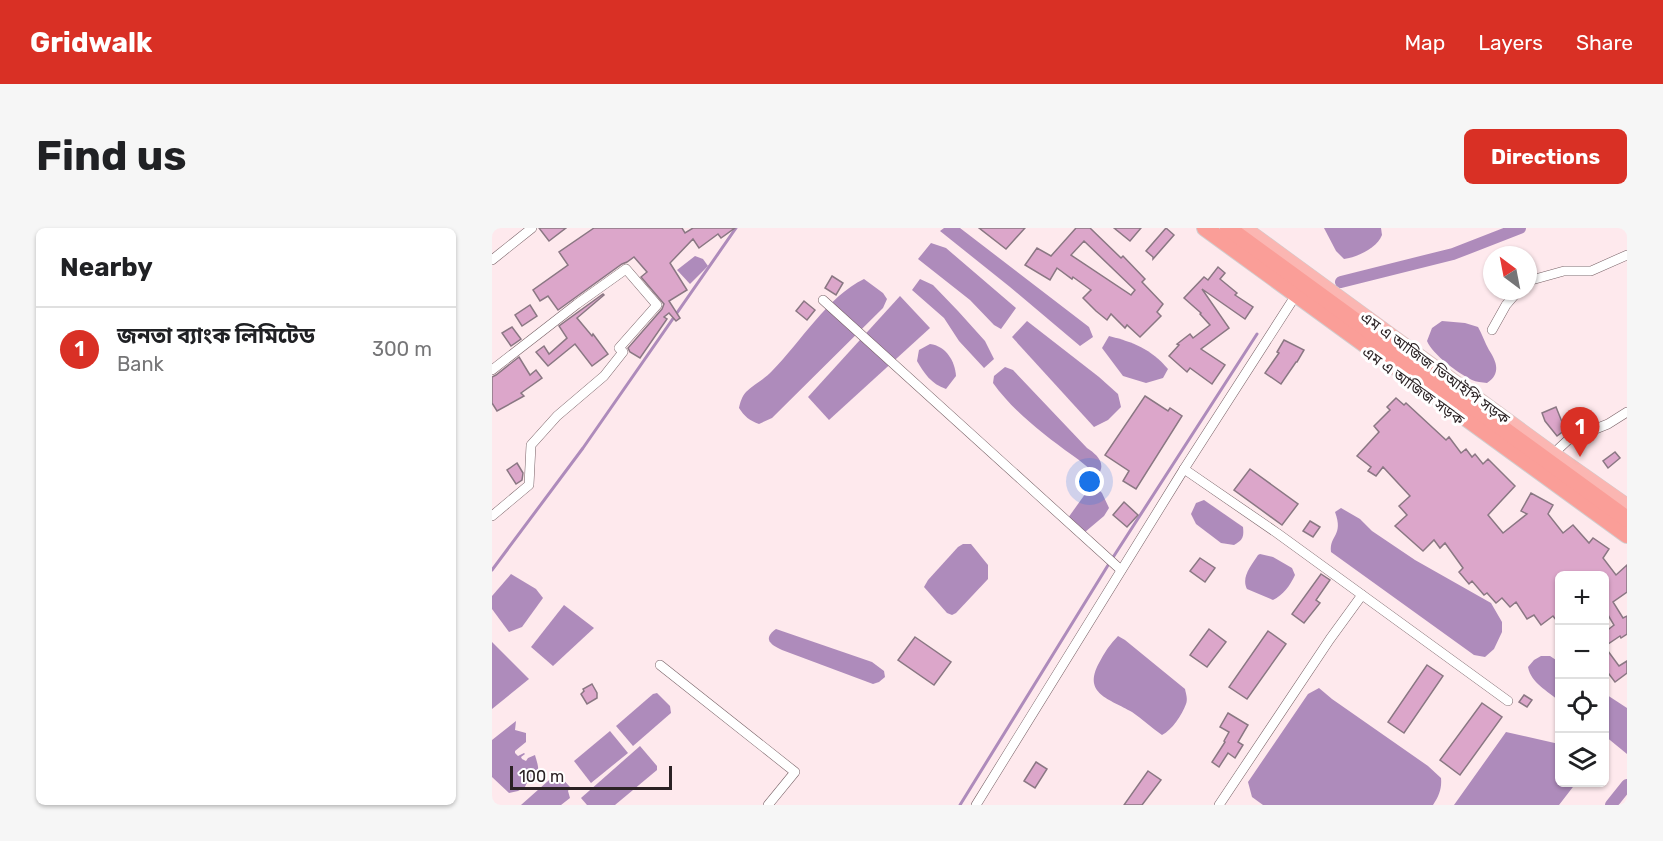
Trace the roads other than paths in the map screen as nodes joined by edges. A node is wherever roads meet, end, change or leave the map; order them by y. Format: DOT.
graph roads {
  1 [pos="532,228"];
  2 [pos="1197,228"];
  3 [pos="1205,228"];
  4 [pos="1228,228"];
  5 [pos="1249,229"];
  6 [pos="1627,255"];
  7 [pos="492,260"];
  8 [pos="1537,278"];
  9 [pos="1294,298"];
  10 [pos="823,300"];
  11 [pos="1510,300"];
  12 [pos="1492,330"];
  13 [pos="492,370"];
  14 [pos="1627,412"];
  15 [pos="1553,454"];
  16 [pos="1184,469"];
  17 [pos="1627,506"];
  18 [pos="492,516"];
  19 [pos="1627,519"];
  20 [pos="1627,535"];
  21 [pos="1627,545"];
  22 [pos="1120,570"];
  23 [pos="1362,595"];
  24 [pos="660,664"];
  25 [pos="1509,701"];
  26 [pos="1221,802"];
  27 [pos="768,805"];
  28 [pos="975,805"];
  29 [pos="1232,805"];
  1 -- 7 [label="street"];
  2 -- 9 [label="main road, এম এ আজিজ সড়ক"];
  3 -- 20 [label="highway"];
  4 -- 19 [label="highway"];
  5 -- 15 [label="main road, এম এ আজিজ ভিআইপি সড়ক"];
  6 -- 8 [label="street"];
  9 -- 16 [label="street"];
  9 -- 21 [label="main road, এম এ আজিজ সড়ক"];
  10 -- 22 [label="street"];
  11 -- 12 [label="street"];
  13 -- 18 [label="street"];
  14 -- 15 [label="street"];
  15 -- 17 [label="main road, এম এ আজিজ ভিআইপি সড়ক"];
  16 -- 22 [label="street"];
  16 -- 23 [label="street"];
  22 -- 28 [label="street"];
  23 -- 25 [label="street"];
  23 -- 26 [label="street"];
  24 -- 27 [label="street"];
  26 -- 29 [label="street"];
}
